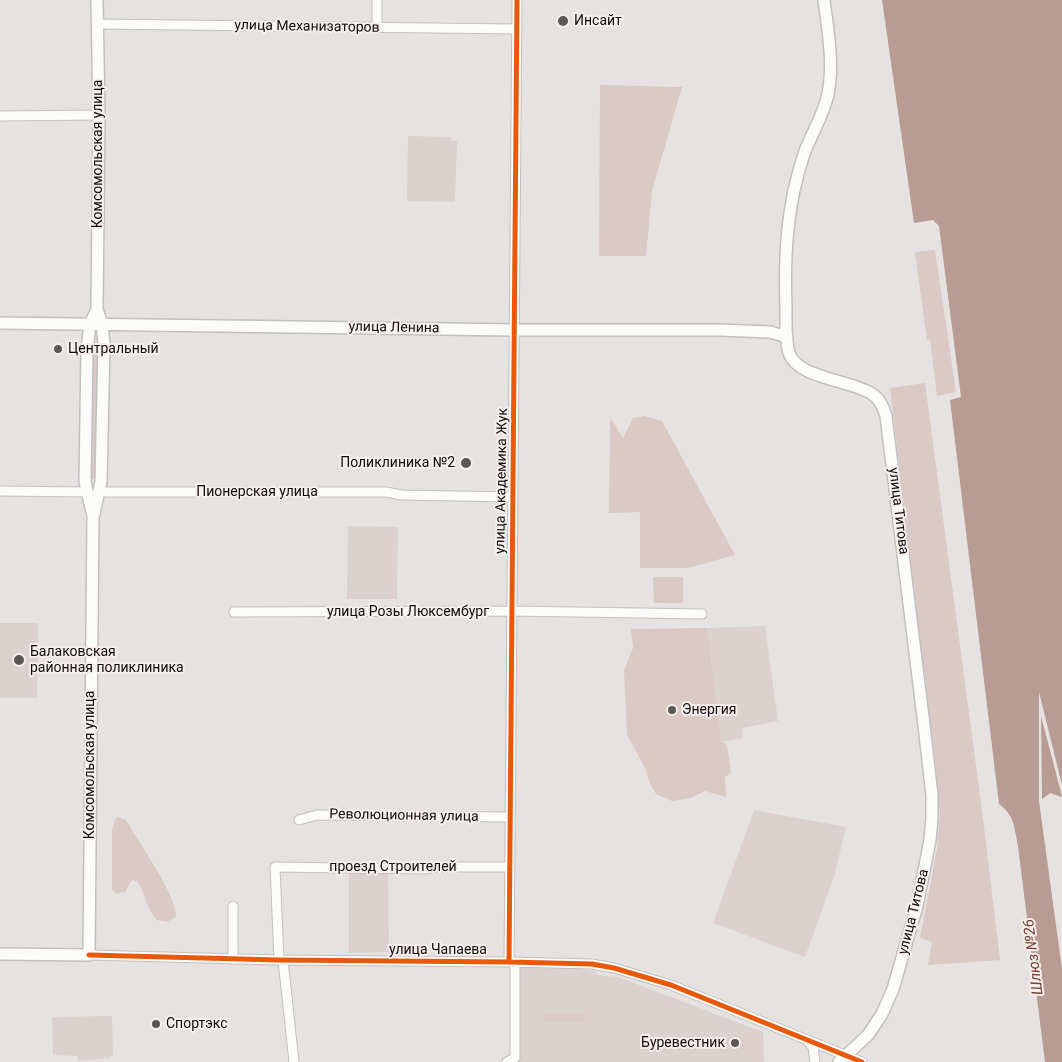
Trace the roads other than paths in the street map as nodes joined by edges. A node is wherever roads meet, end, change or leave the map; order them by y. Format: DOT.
graph roads {
  1 [pos="97,0"];
  2 [pos="377,0"];
  3 [pos="517,0"];
  4 [pos="824,0"];
  5 [pos="98,24"];
  6 [pos="377,28"];
  7 [pos="517,29"];
  8 [pos="99,115"];
  9 [pos="0,116"];
  10 [pos="97,309"];
  11 [pos="0,323"];
  12 [pos="90,324"];
  13 [pos="102,325"];
  14 [pos="514,330"];
  15 [pos="787,336"];
  16 [pos="0,491"];
  17 [pos="87,492"];
  18 [pos="100,492"];
  19 [pos="513,497"];
  20 [pos="93,516"];
  21 [pos="512,611"];
  22 [pos="234,612"];
  23 [pos="702,614"];
  24 [pos="510,817"];
  25 [pos="299,820"];
  26 [pos="510,867"];
  27 [pos="233,906"];
  28 [pos="0,954"];
  29 [pos="88,955"];
  30 [pos="233,959"];
  31 [pos="281,960"];
  32 [pos="512,962"];
  33 [pos="805,1038"];
  34 [pos="843,1059"];
  35 [pos="511,1060"];
  36 [pos="294,1062"];
  37 [pos="815,1062"];
  38 [pos="862,1062"];
  1 -- 5 [label="main road, Комсомольская улица"];
  2 -- 6 [label="street"];
  3 -- 7 [label="street, улица Академика Жук"];
  4 -- 15 [label="main road, улица Титова"];
  5 -- 6 [label="street, улица Механизаторов"];
  5 -- 8 [label="main road, Комсомольская улица"];
  6 -- 7 [label="street, улица Механизаторов"];
  7 -- 14 [label="street, улица Академика Жук"];
  8 -- 9 [label="street"];
  8 -- 10 [label="main road, Комсомольская улица"];
  10 -- 12 [label="main road, Комсомольская улица"];
  10 -- 13 [label="main road, Комсомольская улица"];
  11 -- 12 [label="main road, улица Ленина"];
  12 -- 13 [label="main road, улица Ленина"];
  12 -- 17 [label="main road, Комсомольская улица"];
  13 -- 14 [label="main road, улица Ленина"];
  13 -- 18 [label="main road, Комсомольская улица"];
  14 -- 15 [label="main road, улица Ленина"];
  14 -- 19 [label="street, улица Академика Жук"];
  15 -- 34 [label="main road, улица Титова"];
  16 -- 17 [label="street, Пионерская улица"];
  17 -- 18 [label="main road, Пионерская улица"];
  17 -- 20 [label="main road, Комсомольская улица"];
  18 -- 19 [label="street, Пионерская улица"];
  18 -- 20 [label="main road, Комсомольская улица"];
  19 -- 21 [label="street, улица Академика Жук"];
  20 -- 29 [label="main road, Комсомольская улица"];
  21 -- 22 [label="street, улица Розы Люксембург"];
  21 -- 23 [label="street, улица Розы Люксембург"];
  21 -- 24 [label="street, улица Академика Жук"];
  24 -- 25 [label="street, Революционная улица"];
  24 -- 26 [label="street, улица Академика Жук"];
  26 -- 31 [label="street, проезд Строителей"];
  26 -- 32 [label="street, улица Академика Жук"];
  27 -- 30 [label="street"];
  28 -- 29 [label="main road, улица Чапаева"];
  29 -- 30 [label="street, улица Чапаева"];
  30 -- 31 [label="street, улица Чапаева"];
  31 -- 32 [label="street, улица Чапаева"];
  31 -- 36 [label="street"];
  32 -- 33 [label="street, улица Чапаева"];
  32 -- 35 [label="street, улица Академика Жук"];
  33 -- 34 [label="street, улица Чапаева"];
  33 -- 37 [label="street"];
  34 -- 38 [label="street, улица Чапаева"];
}
